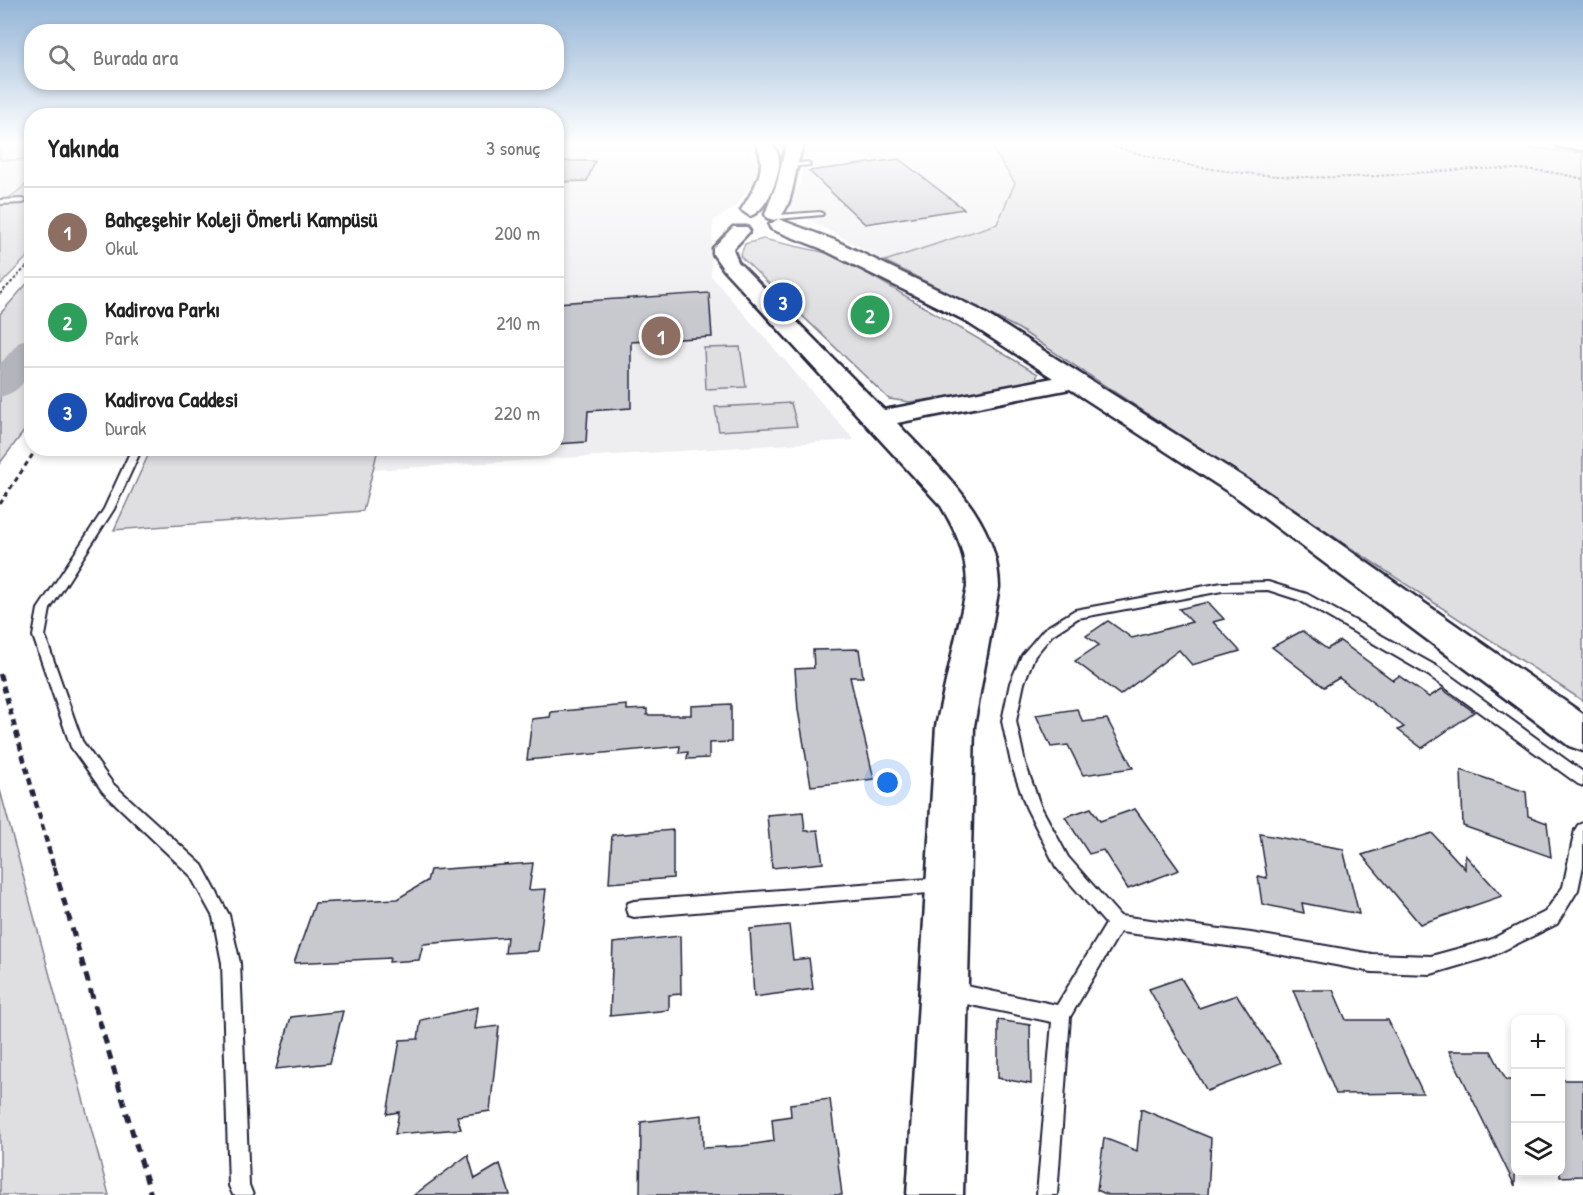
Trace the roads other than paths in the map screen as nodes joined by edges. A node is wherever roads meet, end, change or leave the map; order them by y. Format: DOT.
graph roads {
  1 [pos="755,198"];
  2 [pos="782,198"];
  3 [pos="23,201"];
  4 [pos="0,202"];
  5 [pos="820,214"];
  6 [pos="737,218"];
  7 [pos="777,219"];
  8 [pos="1075,381"];
  9 [pos="878,418"];
  10 [pos="134,456"];
  11 [pos="1583,735"];
  12 [pos="1583,780"];
  13 [pos="1583,830"];
  14 [pos="949,885"];
  15 [pos="634,909"];
  16 [pos="1116,923"];
  17 [pos="942,990"];
  18 [pos="1061,1015"];
  19 [pos="243,1195"];
  20 [pos="935,1195"];
  21 [pos="1047,1195"];
  1 -- 6 [label="main road"];
  2 -- 7 [label="main road"];
  3 -- 4 [label="lane"];
  5 -- 7 [label="lane"];
  6 -- 7 [label="main road"];
  6 -- 9 [label="main road"];
  7 -- 8 [label="main road"];
  8 -- 9 [label="main road"];
  8 -- 11 [label="main road"];
  9 -- 14 [label="main road"];
  10 -- 19 [label="lane"];
  12 -- 16 [label="lane"];
  13 -- 16 [label="lane"];
  14 -- 15 [label="lane"];
  14 -- 17 [label="main road"];
  16 -- 18 [label="lane"];
  17 -- 18 [label="lane"];
  17 -- 20 [label="main road"];
  18 -- 21 [label="lane"];
}
